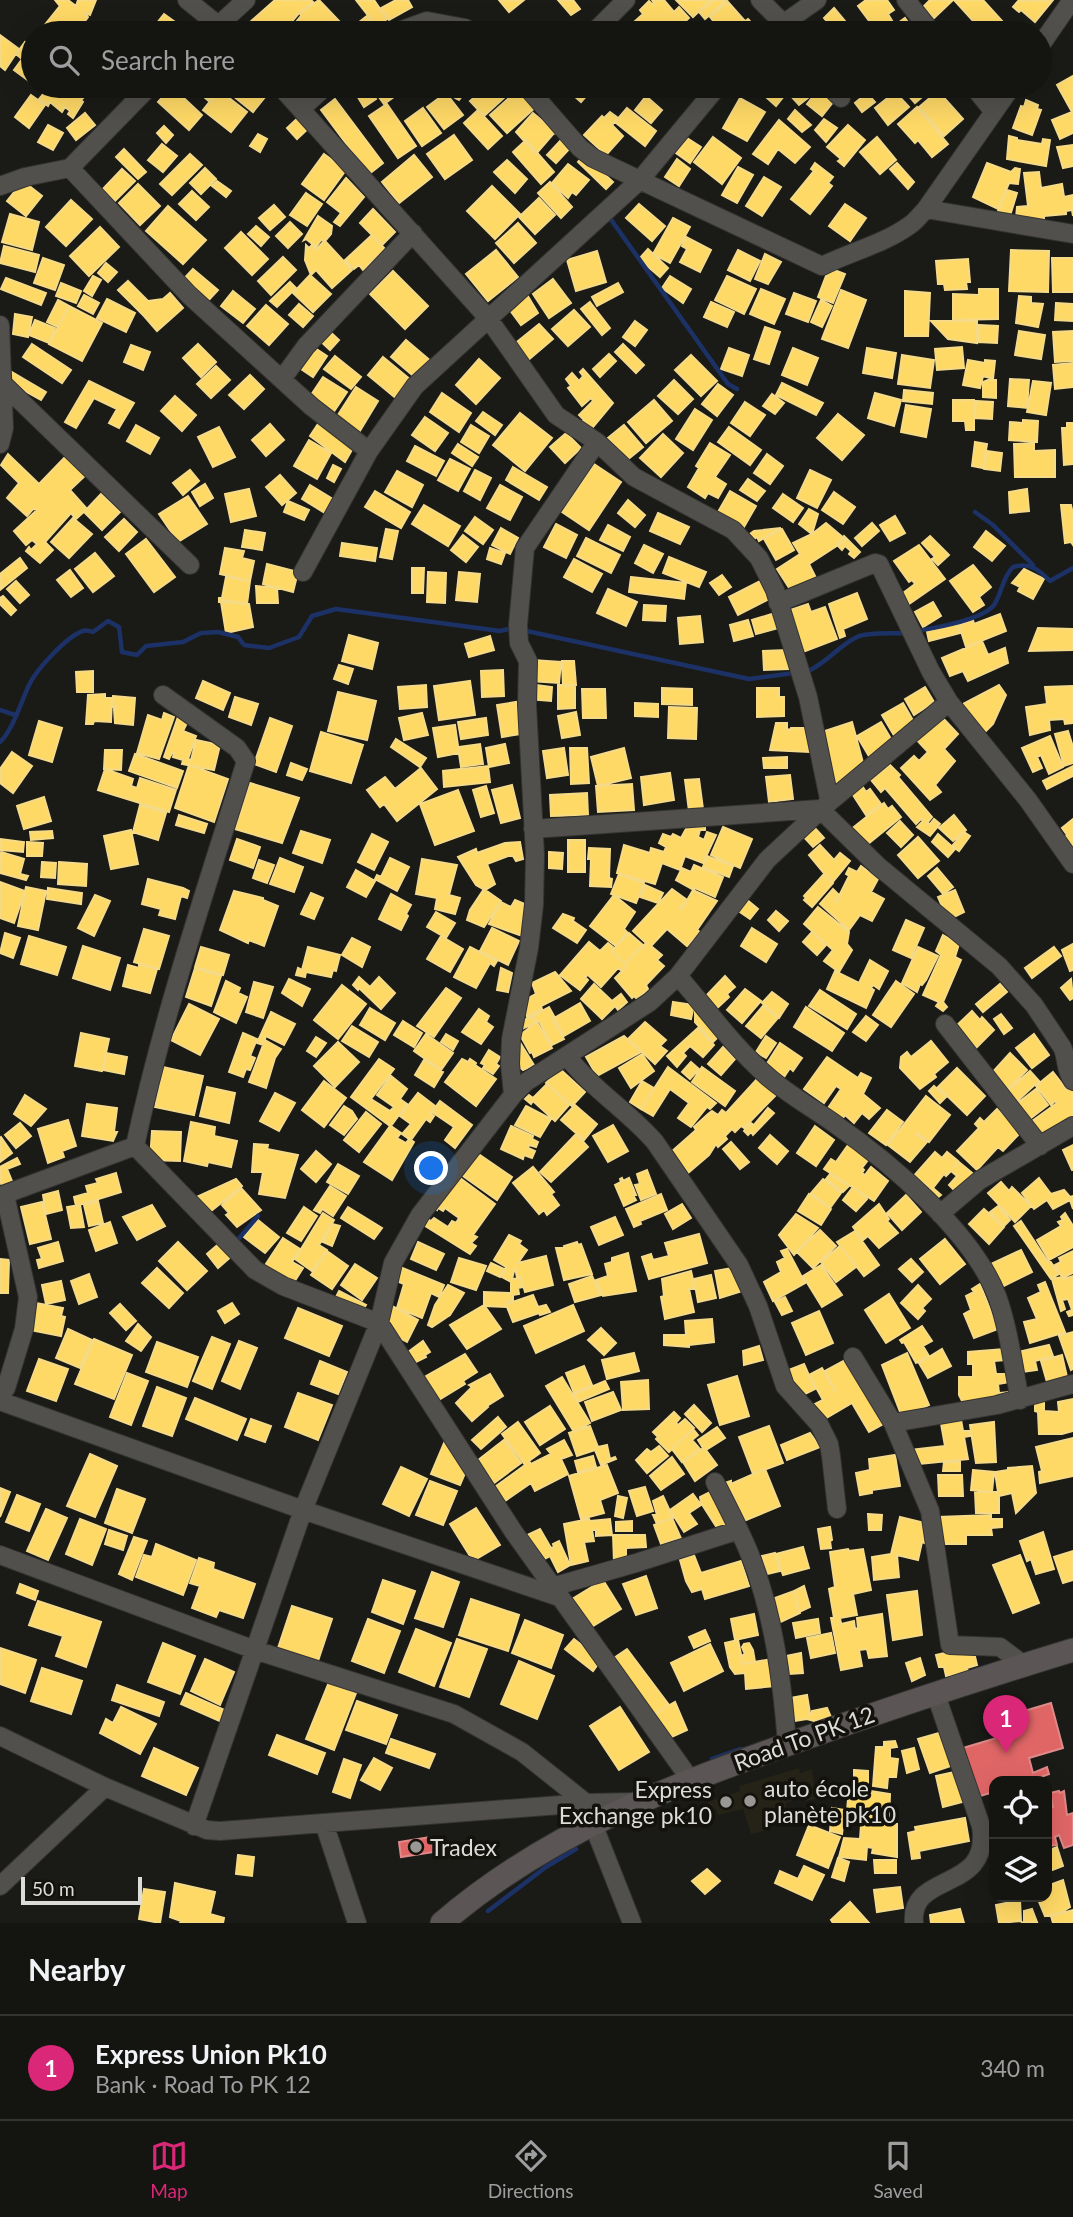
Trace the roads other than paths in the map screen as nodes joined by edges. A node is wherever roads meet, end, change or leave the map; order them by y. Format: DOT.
graph roads {
  1 [pos="187,0"];
  2 [pos="246,0"];
  3 [pos="626,0"];
  4 [pos="760,0"];
  5 [pos="817,0"];
  6 [pos="906,0"];
  7 [pos="1072,0"];
  8 [pos="209,21"];
  9 [pos="228,21"];
  10 [pos="605,21"];
  11 [pos="775,21"];
  12 [pos="792,21"];
  13 [pos="923,21"];
  14 [pos="1052,29"];
  15 [pos="138,98"];
  16 [pos="292,98"];
  17 [pos="313,98"];
  18 [pos="541,98"];
  19 [pos="708,98"];
  20 [pos="983,98"];
  21 [pos="1004,98"];
  22 [pos="302,108"];
  23 [pos="994,112"];
  24 [pos="70,168"];
  25 [pos="640,180"];
  26 [pos="0,186"];
  27 [pos="926,209"];
  28 [pos="413,233"];
  29 [pos="1073,234"];
  30 [pos="488,317"];
  31 [pos="0,325"];
  32 [pos="282,379"];
  33 [pos="4,385"];
  34 [pos="597,442"];
  35 [pos="0,444"];
  36 [pos="369,451"];
  37 [pos="190,565"];
  38 [pos="303,572"];
  39 [pos="778,603"];
  40 [pos="163,695"];
  41 [pos="949,702"];
  42 [pos="823,807"];
  43 [pos="533,829"];
  44 [pos="1073,864"];
  45 [pos="678,976"];
  46 [pos="945,1024"];
  47 [pos="567,1056"];
  48 [pos="1073,1081"];
  49 [pos="513,1095"];
  50 [pos="1073,1126"];
  51 [pos="135,1146"];
  52 [pos="1040,1146"];
  53 [pos="3,1195"];
  54 [pos="940,1214"];
  55 [pos="379,1323"];
  56 [pos="853,1357"];
  57 [pos="1073,1384"];
  58 [pos="0,1398"];
  59 [pos="1020,1400"];
  60 [pos="893,1423"];
  61 [pos="715,1482"];
  62 [pos="838,1509"];
  63 [pos="303,1510"];
  64 [pos="738,1530"];
  65 [pos="0,1555"];
  66 [pos="556,1592"];
  67 [pos="255,1650"];
  68 [pos="1073,1650"];
  69 [pos="1024,1665"];
  70 [pos="935,1692"];
  71 [pos="0,1736"];
  72 [pos="787,1744"];
  73 [pos="690,1779"];
  74 [pos="105,1787"];
  75 [pos="589,1813"];
  76 [pos="324,1823"];
  77 [pos="194,1826"];
  78 [pos="0,1886"];
  79 [pos="357,1923"];
  80 [pos="442,1923"];
  81 [pos="632,1923"];
  82 [pos="914,1923"];
  1 -- 8 [label="street"];
  2 -- 9 [label="street"];
  3 -- 10 [label="street"];
  4 -- 11 [label="street"];
  5 -- 12 [label="street"];
  6 -- 13 [label="street"];
  7 -- 14 [label="street"];
  15 -- 24 [label="street"];
  16 -- 22 [label="street"];
  17 -- 22 [label="street"];
  18 -- 25 [label="street"];
  19 -- 25 [label="street"];
  20 -- 23 [label="street"];
  21 -- 23 [label="street"];
  22 -- 28 [label="street"];
  23 -- 27 [label="street"];
  24 -- 26 [label="street"];
  24 -- 32 [label="street"];
  25 -- 27 [label="street"];
  25 -- 30 [label="street"];
  27 -- 29 [label="street"];
  28 -- 30 [label="street"];
  28 -- 32 [label="street"];
  30 -- 34 [label="street"];
  30 -- 36 [label="street"];
  31 -- 33 [label="street"];
  32 -- 36 [label="street"];
  33 -- 35 [label="street"];
  33 -- 37 [label="street"];
  34 -- 39 [label="street"];
  34 -- 43 [label="street"];
  36 -- 38 [label="street"];
  39 -- 41 [label="street"];
  39 -- 42 [label="street"];
  40 -- 51 [label="street"];
  41 -- 42 [label="street"];
  41 -- 44 [label="street"];
  42 -- 43 [label="street"];
  42 -- 45 [label="street"];
  42 -- 48 [label="street"];
  43 -- 49 [label="street"];
  45 -- 47 [label="street"];
  45 -- 54 [label="street"];
  46 -- 52 [label="street"];
  47 -- 49 [label="street"];
  47 -- 62 [label="street"];
  49 -- 55 [label="street"];
  50 -- 52 [label="street"];
  51 -- 53 [label="street"];
  51 -- 55 [label="street"];
  52 -- 54 [label="street"];
  53 -- 58 [label="street"];
  54 -- 59 [label="street"];
  55 -- 63 [label="street"];
  55 -- 66 [label="street"];
  56 -- 60 [label="street"];
  57 -- 59 [label="street"];
  58 -- 63 [label="street"];
  59 -- 60 [label="street"];
  60 -- 69 [label="street"];
  61 -- 64 [label="street"];
  63 -- 66 [label="street"];
  63 -- 67 [label="street"];
  64 -- 66 [label="street"];
  64 -- 72 [label="street"];
  65 -- 67 [label="street"];
  66 -- 73 [label="street"];
  67 -- 75 [label="street"];
  67 -- 77 [label="street"];
  68 -- 69 [label="main road, Road To PK 12"];
  69 -- 70 [label="main road, Road To PK 12"];
  70 -- 72 [label="main road, Road To PK 12"];
  70 -- 82 [label="street"];
  71 -- 74 [label="street"];
  72 -- 73 [label="main road, Road To PK 12"];
  73 -- 75 [label="main road, Road To PK 12"];
  74 -- 77 [label="street"];
  74 -- 78 [label="street"];
  75 -- 76 [label="street"];
  75 -- 80 [label="main road, Road To PK 12"];
  75 -- 81 [label="street"];
  76 -- 77 [label="street"];
  76 -- 79 [label="street"];
}
